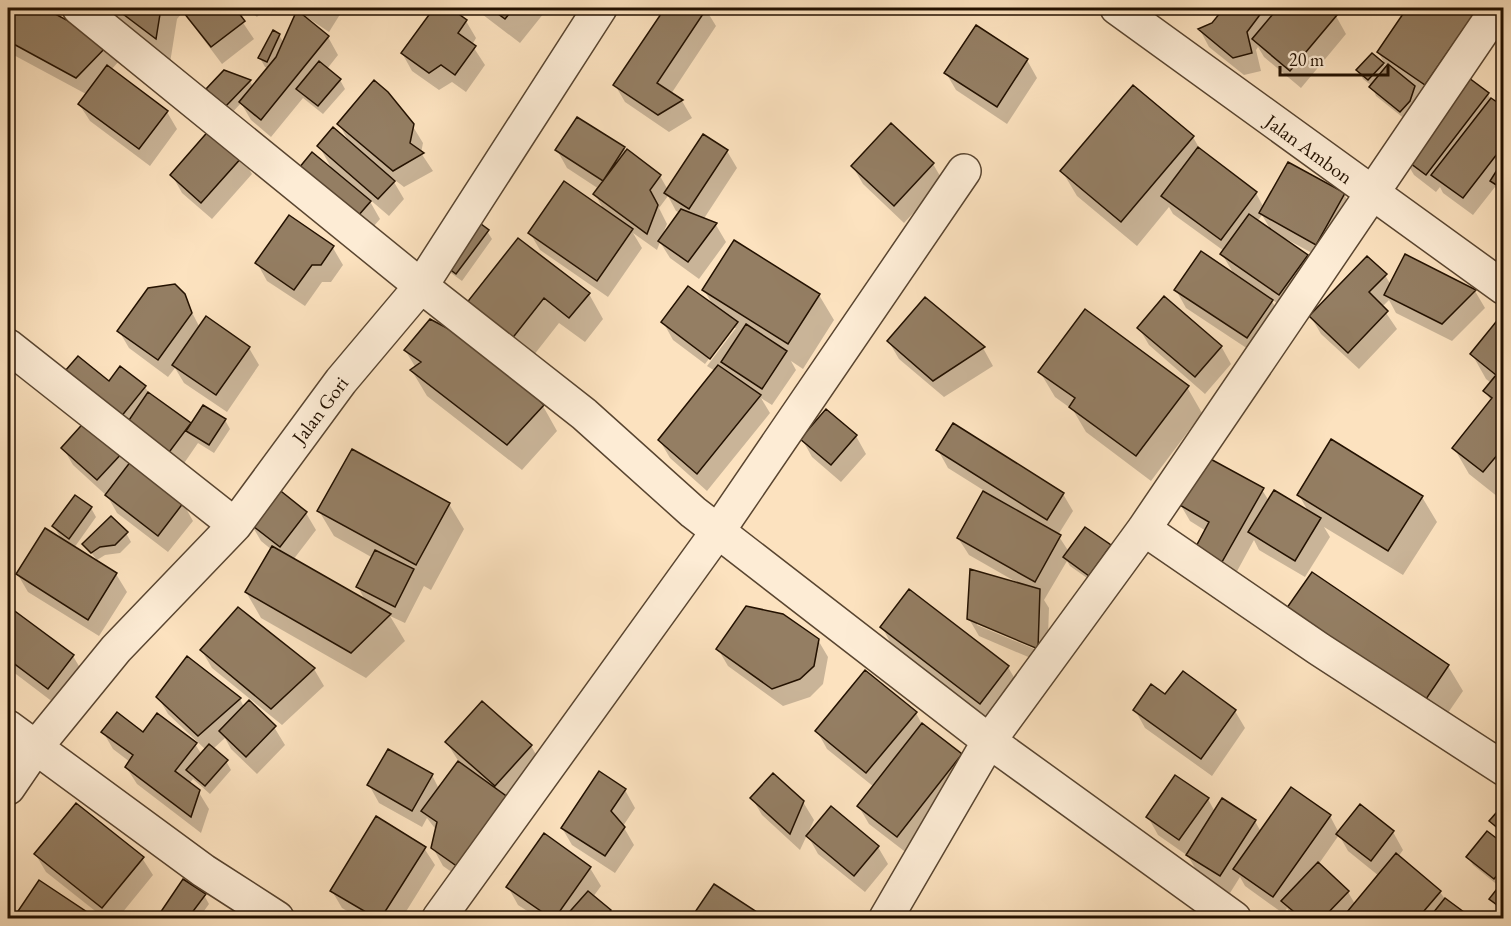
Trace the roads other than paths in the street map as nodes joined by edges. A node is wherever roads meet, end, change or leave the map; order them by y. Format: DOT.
graph roads {
  1 [pos="79,8"];
  2 [pos="600,8"];
  3 [pos="1117,8"];
  4 [pos="1497,8"];
  5 [pos="964,171"];
  6 [pos="1371,194"];
  7 [pos="421,286"];
  8 [pos="1503,288"];
  9 [pos="8,346"];
  10 [pos="235,525"];
  11 [pos="1144,529"];
  12 [pos="718,531"];
  13 [pos="8,727"];
  14 [pos="989,741"];
  15 [pos="36,747"];
  16 [pos="1503,769"];
  17 [pos="8,788"];
  18 [pos="277,918"];
  19 [pos="439,918"];
  20 [pos="886,918"];
  21 [pos="1234,918"];
  1 -- 7 [label="street"];
  2 -- 7 [label="street, Jalan Gori"];
  3 -- 6 [label="street, Jalan Ambon"];
  4 -- 6 [label="street"];
  5 -- 12 [label="street"];
  6 -- 8 [label="street, Jalan Ambon"];
  6 -- 11 [label="street"];
  7 -- 10 [label="street, Jalan Gori"];
  7 -- 12 [label="street"];
  9 -- 10 [label="street"];
  10 -- 15 [label="street, Jalan Gori"];
  11 -- 14 [label="street"];
  11 -- 16 [label="street"];
  12 -- 14 [label="street"];
  12 -- 19 [label="street"];
  13 -- 15 [label="street"];
  14 -- 20 [label="street"];
  14 -- 21 [label="street"];
  15 -- 17 [label="street, Jalan Gori"];
  15 -- 18 [label="street"];
}
